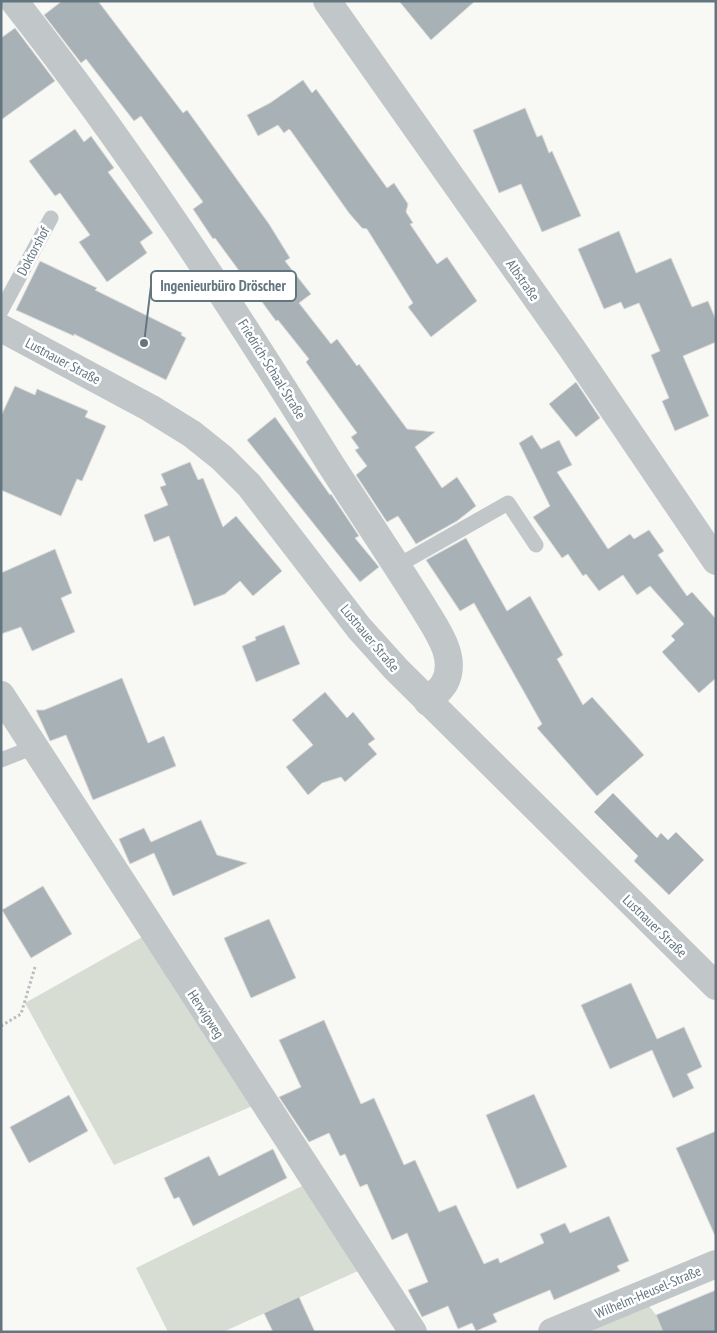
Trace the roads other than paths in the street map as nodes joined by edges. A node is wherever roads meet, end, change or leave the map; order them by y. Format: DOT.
graph roads {
  1 [pos="14,1"];
  2 [pos="327,1"];
  3 [pos="50,218"];
  4 [pos="1,311"];
  5 [pos="1,328"];
  6 [pos="536,545"];
  7 [pos="716,561"];
  8 [pos="397,566"];
  9 [pos="1,695"];
  10 [pos="428,702"];
  11 [pos="34,746"];
  12 [pos="1,760"];
  13 [pos="716,986"];
  14 [pos="716,1264"];
  15 [pos="413,1332"];
  16 [pos="552,1332"];
  1 -- 8 [label="street, Friedrich-Schaal-Straße"];
  2 -- 7 [label="street, Albstraße"];
  3 -- 4 [label="lane, Doktorshof"];
  5 -- 10 [label="street, Lustnauer Straße"];
  6 -- 8 [label="lane"];
  8 -- 10 [label="street, Friedrich-Schaal-Straße"];
  9 -- 11 [label="street, Herwigweg"];
  10 -- 13 [label="street, Lustnauer Straße"];
  11 -- 12 [label="lane"];
  11 -- 15 [label="street, Herwigweg"];
  14 -- 16 [label="street, Wilhelm-Heusel-Straße"];
}
